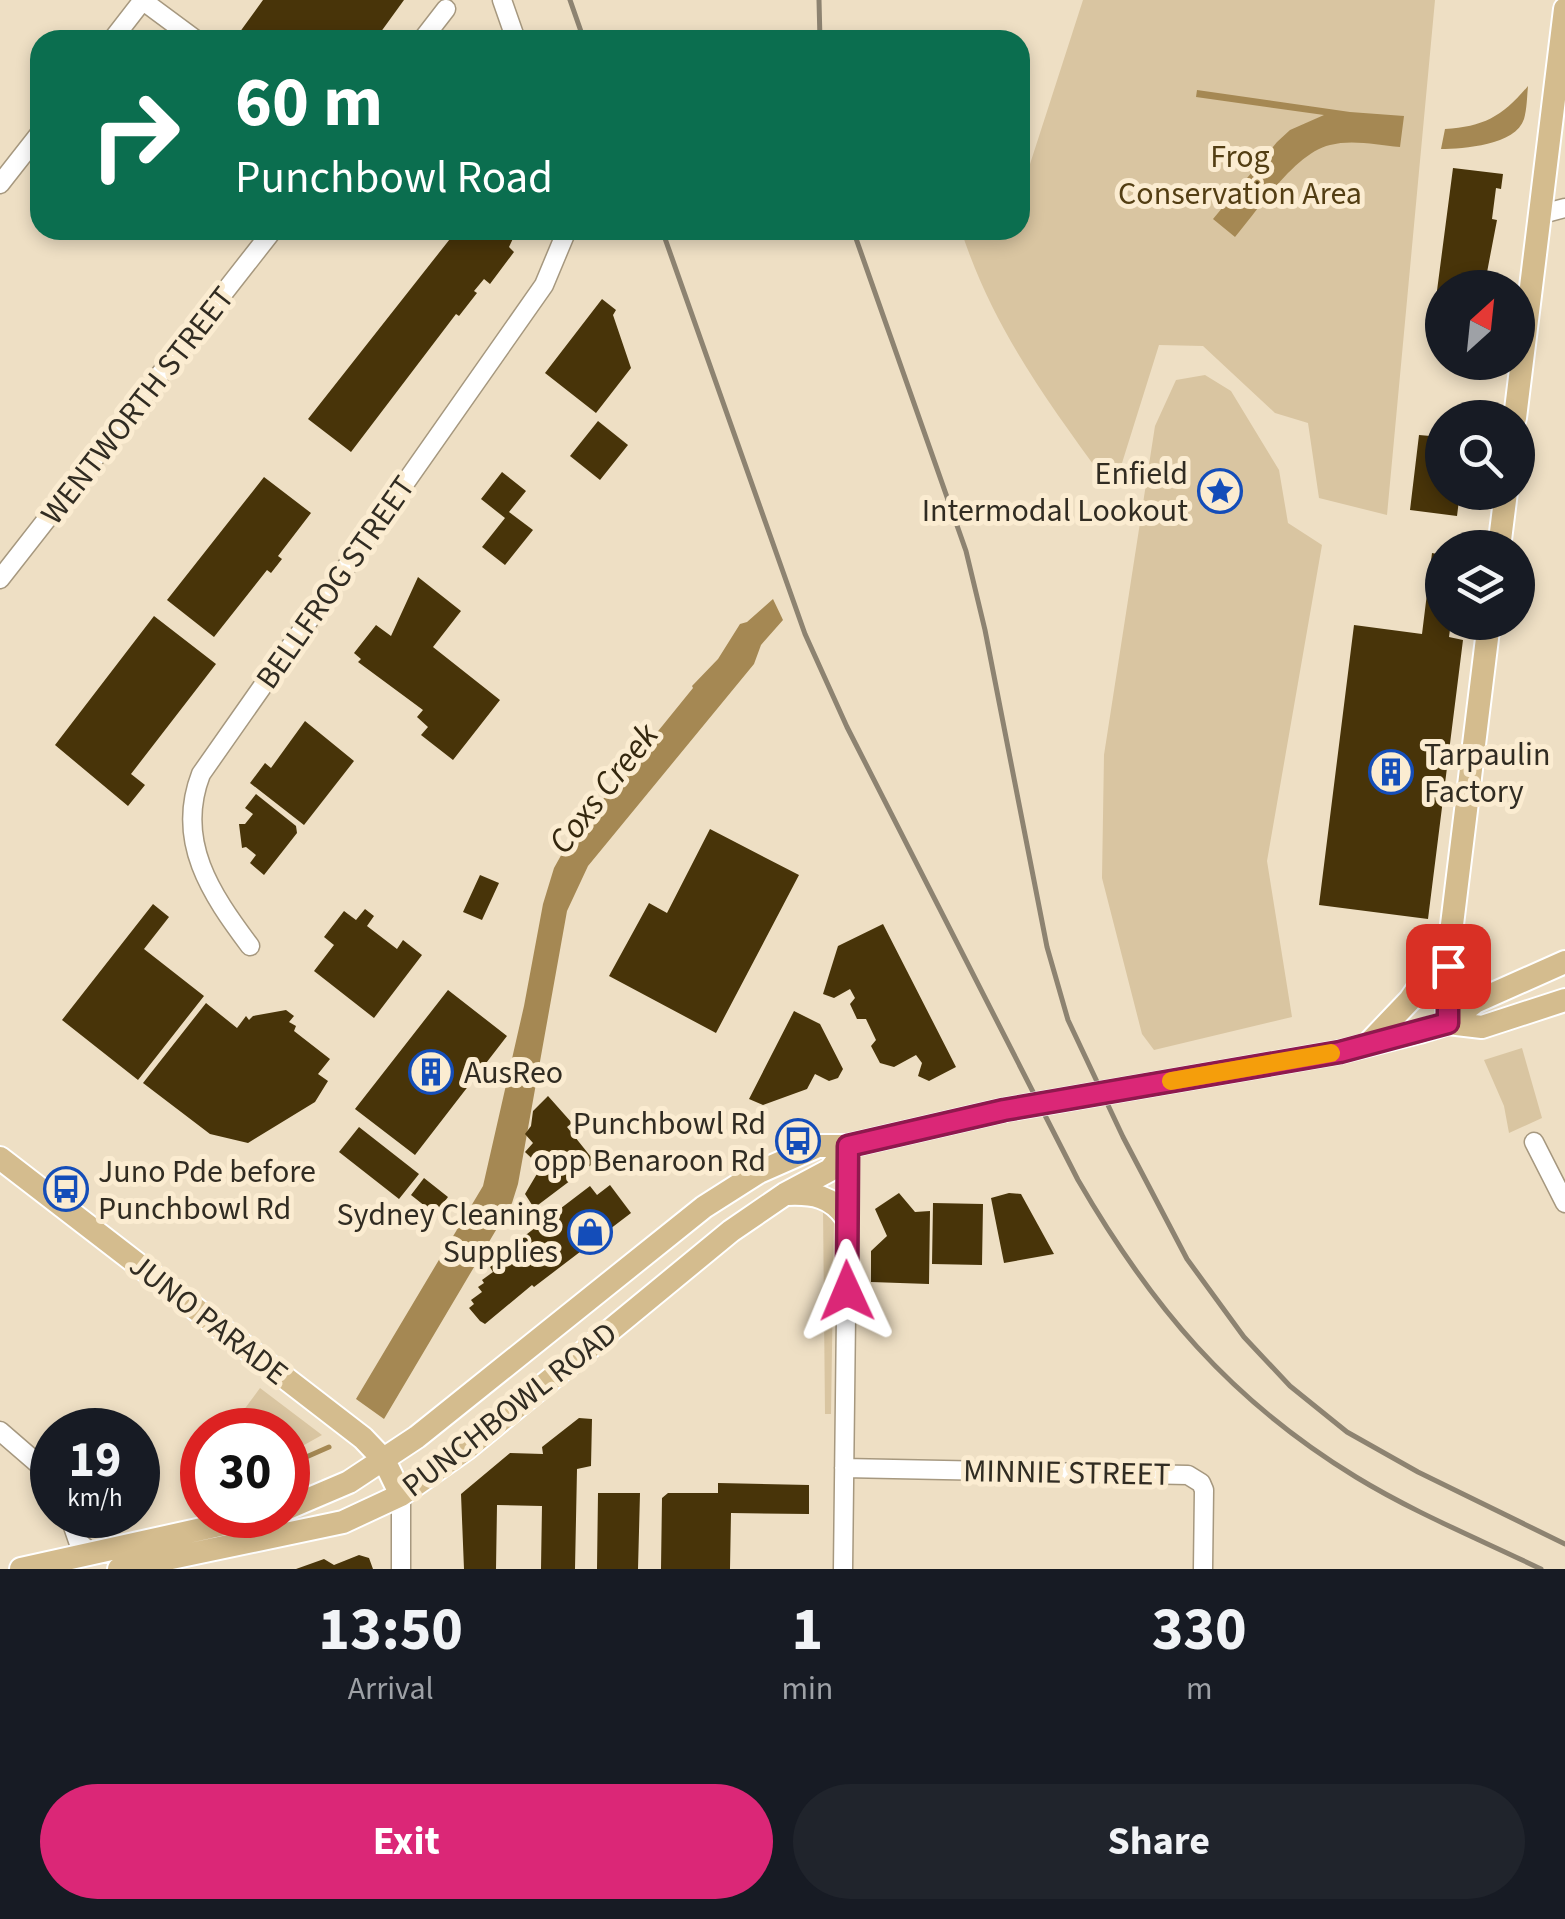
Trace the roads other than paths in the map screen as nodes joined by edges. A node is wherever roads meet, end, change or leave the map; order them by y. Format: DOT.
graph roads {
  1 [pos="143,0"];
  2 [pos="502,0"];
  3 [pos="446,9"];
  4 [pos="1565,9"];
  5 [pos="120,30"];
  6 [pos="183,30"];
  7 [pos="430,30"];
  8 [pos="512,30"];
  9 [pos="30,146"];
  10 [pos="0,184"];
  11 [pos="1553,211"];
  12 [pos="265,240"];
  13 [pos="564,240"];
  14 [pos="1519,400"];
  15 [pos="0,579"];
  16 [pos="1487,640"];
  17 [pos="1450,941"];
  18 [pos="250,946"];
  19 [pos="1565,962"];
  20 [pos="1565,1000"];
  21 [pos="1448,1023"];
  22 [pos="1367,1046"];
  23 [pos="1534,1142"];
  24 [pos="848,1146"];
  25 [pos="0,1158"];
  26 [pos="785,1194"];
  27 [pos="1565,1203"];
  28 [pos="846,1217"];
  29 [pos="0,1431"];
  30 [pos="30,1457"];
  31 [pos="384,1460"];
  32 [pos="844,1468"];
  33 [pos="401,1495"];
  34 [pos="310,1499"];
  35 [pos="180,1534"];
  36 [pos="77,1538"];
  37 [pos="92,1554"];
  38 [pos="21,1569"];
  39 [pos="119,1569"];
  40 [pos="401,1569"];
  41 [pos="843,1569"];
  42 [pos="1203,1569"];
  1 -- 5 [label="street"];
  1 -- 6 [label="street"];
  2 -- 8 [label="street"];
  3 -- 7 [label="street"];
  4 -- 11 [label="main road"];
  9 -- 10 [label="street"];
  11 -- 14 [label="main road"];
  12 -- 15 [label="street, WENTWORTH STREET"];
  13 -- 18 [label="street, BELLFROG STREET"];
  16 -- 17 [label="main road"];
  17 -- 21 [label="main road"];
  17 -- 22 [label="main road"];
  19 -- 21 [label="main road, PUNCHBOWL ROAD"];
  20 -- 21 [label="main road, PUNCHBOWL ROAD"];
  21 -- 22 [label="main road, PUNCHBOWL ROAD"];
  22 -- 24 [label="main road, PUNCHBOWL ROAD, bridge"];
  23 -- 27 [label="street"];
  24 -- 26 [label="main road, PUNCHBOWL ROAD"];
  24 -- 28 [label="street"];
  24 -- 31 [label="main road, PUNCHBOWL ROAD"];
  25 -- 31 [label="main road, JUNO PARADE"];
  26 -- 28 [label="main road"];
  26 -- 33 [label="main road, PUNCHBOWL ROAD"];
  28 -- 32 [label="street"];
  29 -- 30 [label="street"];
  31 -- 33 [label="main road, JUNO PARADE"];
  31 -- 34 [label="main road, PUNCHBOWL ROAD"];
  32 -- 41 [label="street"];
  32 -- 42 [label="street, MINNIE STREET"];
  33 -- 39 [label="main road, PUNCHBOWL ROAD"];
  33 -- 40 [label="street"];
  35 -- 37 [label="main road"];
  36 -- 37 [label="street"];
  37 -- 38 [label="main road"];
}
